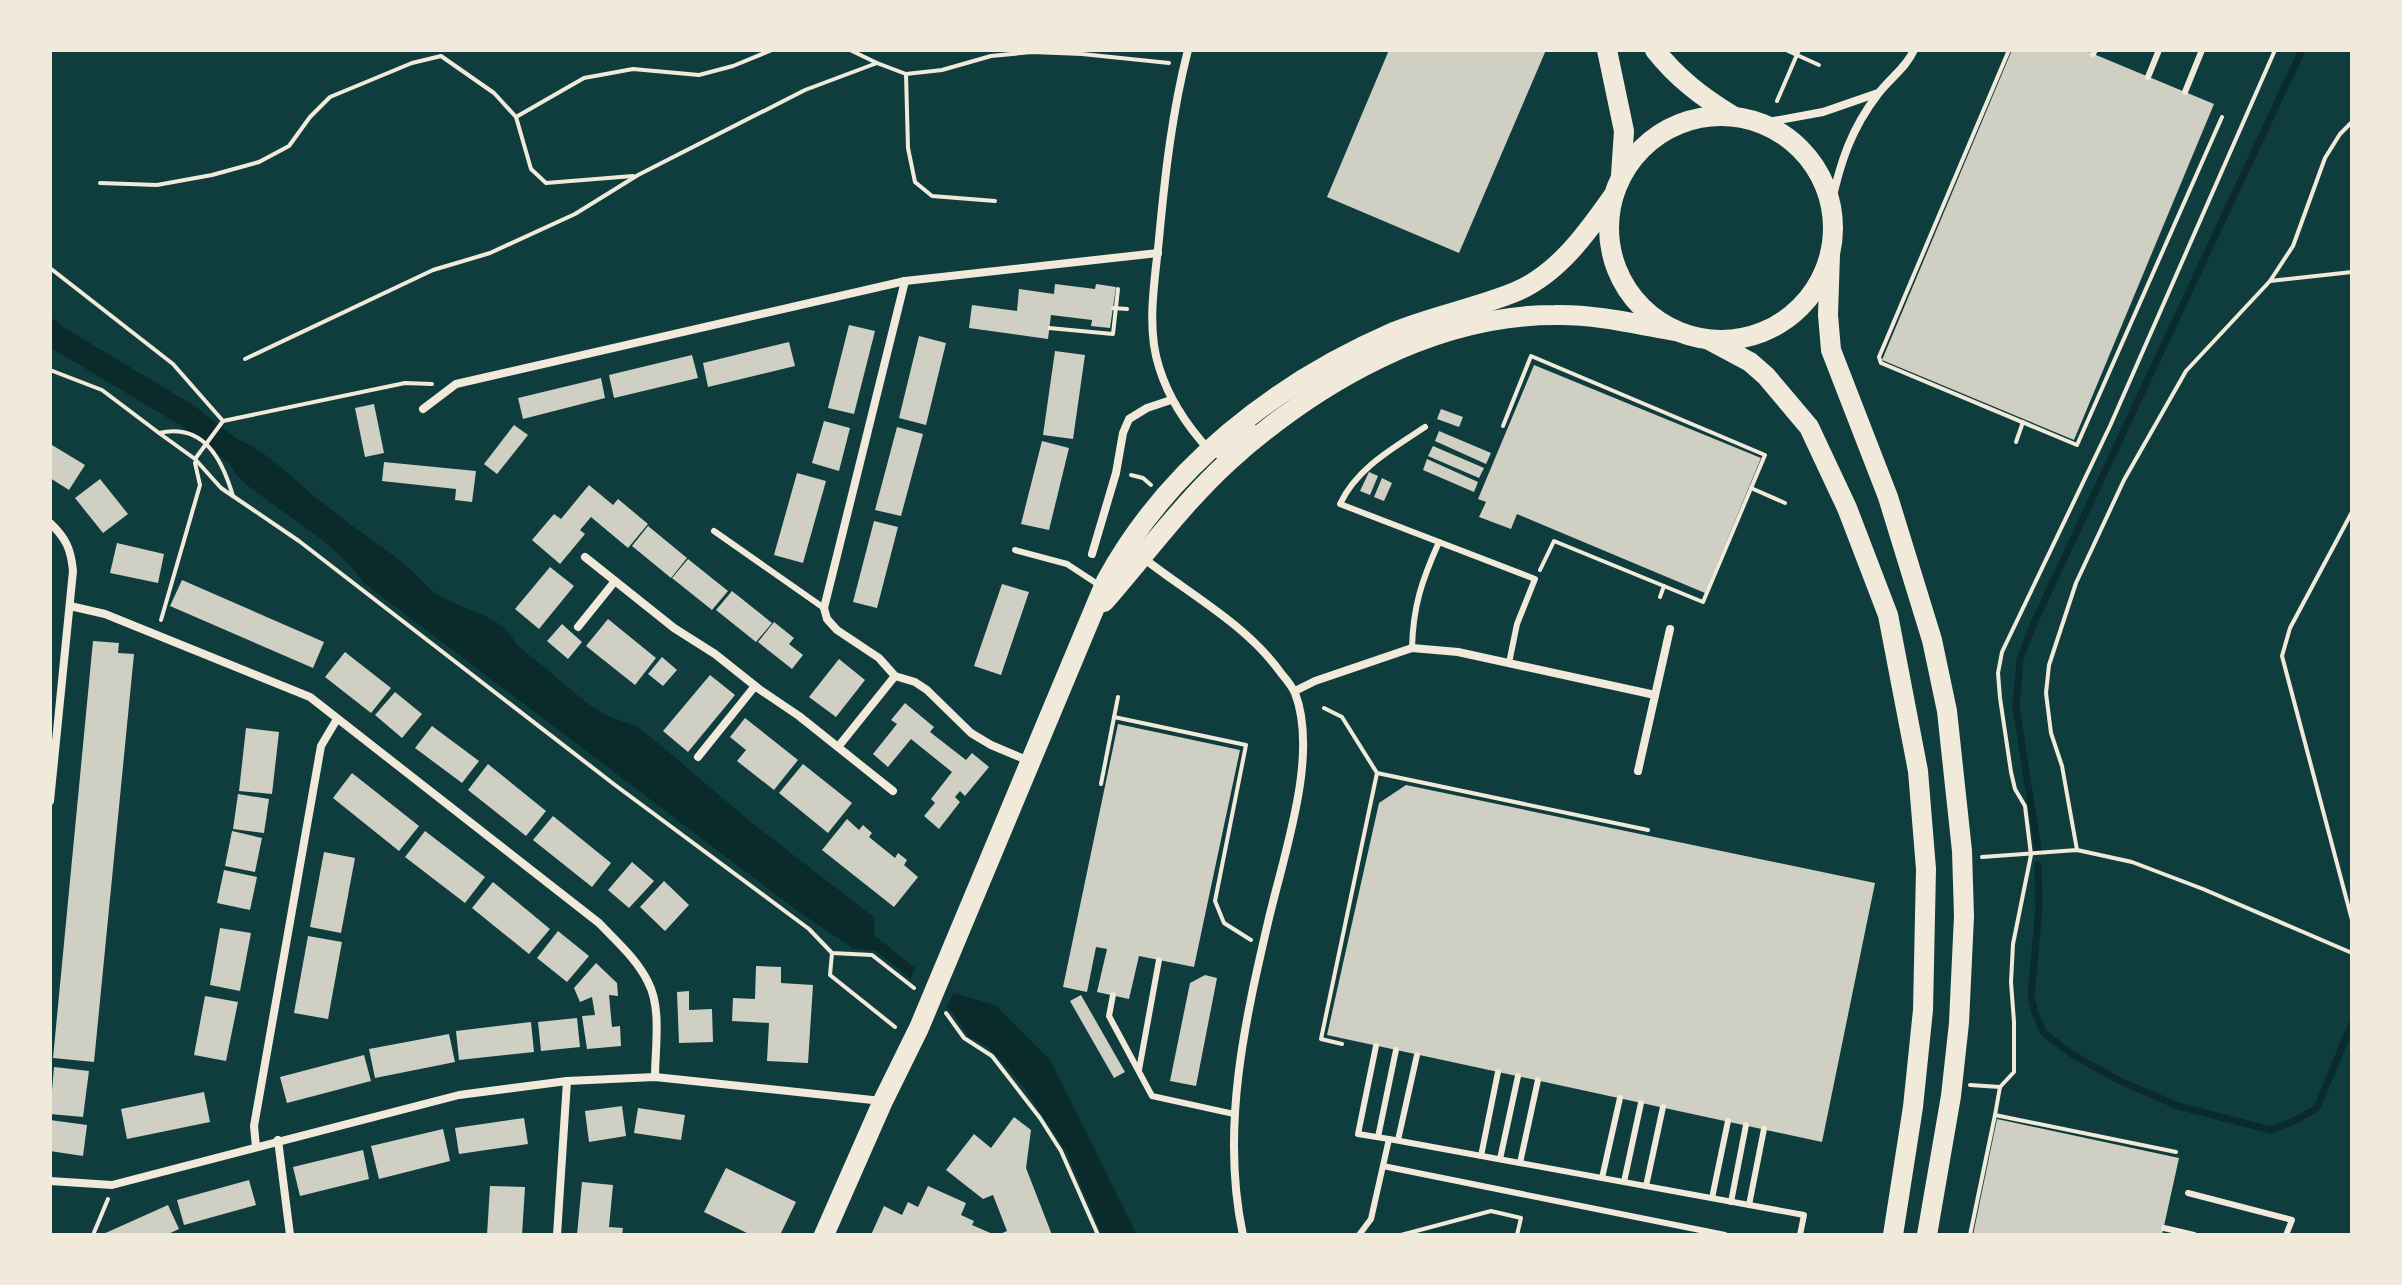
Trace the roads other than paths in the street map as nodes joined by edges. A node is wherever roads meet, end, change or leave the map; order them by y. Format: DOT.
graph roads {
  1 [pos="1188,50"];
  2 [pos="1607,50"];
  3 [pos="1655,50"];
  4 [pos="1914,50"];
  5 [pos="2159,50"];
  6 [pos="2202,50"];
  7 [pos="2148,77"];
  8 [pos="2185,92"];
  9 [pos="1878,93"];
  10 [pos="1733,116"];
  11 [pos="1763,123"];
  12 [pos="1621,175"];
  13 [pos="1613,196"];
  14 [pos="1831,205"];
  15 [pos="1158,253"];
  16 [pos="1830,254"];
  17 [pos="905,281"];
  18 [pos="1675,331"];
  19 [pos="1709,340"];
  20 [pos="1171,400"];
  21 [pos="423,409"];
  22 [pos="1425,427"];
  23 [pos="1216,457"];
  24 [pos="50,523"];
  25 [pos="714,531"];
  26 [pos="1439,542"];
  27 [pos="1126,544"];
  28 [pos="1015,550"];
  29 [pos="1092,554"];
  30 [pos="585,557"];
  31 [pos="1143,558"];
  32 [pos="615,581"];
  33 [pos="1104,588"];
  34 [pos="70,606"];
  35 [pos="824,608"];
  36 [pos="1094,614"];
  37 [pos="578,627"];
  38 [pos="1670,629"];
  39 [pos="1412,648"];
  40 [pos="1509,663"];
  41 [pos="895,676"];
  42 [pos="755,686"];
  43 [pos="1295,691"];
  44 [pos="1655,695"];
  45 [pos="337,719"];
  46 [pos="838,747"];
  47 [pos="698,757"];
  48 [pos="1029,761"];
  49 [pos="1638,771"];
  50 [pos="893,791"];
  51 [pos="50,801"];
  52 [pos="1159,960"];
  53 [pos="1113,995"];
  54 [pos="1376,1046"];
  55 [pos="1396,1050"];
  56 [pos="1417,1055"];
  57 [pos="1139,1072"];
  58 [pos="1498,1072"];
  59 [pos="1518,1076"];
  60 [pos="655,1077"];
  61 [pos="1538,1080"];
  62 [pos="567,1081"];
  63 [pos="1620,1098"];
  64 [pos="883,1101"];
  65 [pos="1641,1103"];
  66 [pos="1663,1107"];
  67 [pos="1234,1114"];
  68 [pos="1728,1121"];
  69 [pos="1746,1125"];
  70 [pos="1764,1129"];
  71 [pos="1378,1137"];
  72 [pos="1389,1139"];
  73 [pos="278,1140"];
  74 [pos="1398,1140"];
  75 [pos="256,1147"];
  76 [pos="1481,1156"];
  77 [pos="1500,1159"];
  78 [pos="1520,1163"];
  79 [pos="1383,1166"];
  80 [pos="1602,1178"];
  81 [pos="50,1181"];
  82 [pos="1624,1182"];
  83 [pos="1646,1186"];
  84 [pos="2188,1193"];
  85 [pos="1712,1198"];
  86 [pos="1731,1202"];
  87 [pos="1749,1205"];
  88 [pos="2164,1228"];
  89 [pos="290,1235"];
  90 [pos="557,1235"];
  91 [pos="824,1235"];
  92 [pos="1243,1235"];
  93 [pos="1359,1235"];
  94 [pos="1725,1235"];
  95 [pos="1800,1235"];
  96 [pos="1893,1235"];
  97 [pos="1927,1235"];
  98 [pos="2194,1235"];
  99 [pos="2286,1235"];
  1 -- 15 [label="street"];
  2 -- 12 [label="main road"];
  3 -- 10 [label="main road"];
  4 -- 9 [label="street"];
  5 -- 7 [label="lane"];
  6 -- 8 [label="lane"];
  9 -- 11 [label="street"];
  9 -- 14 [label="street"];
  10 -- 11 [label="main road"];
  10 -- 12 [label="main road"];
  11 -- 14 [label="main road"];
  12 -- 13 [label="main road"];
  13 -- 18 [label="main road"];
  13 -- 23 [label="main road"];
  14 -- 16 [label="main road"];
  15 -- 17 [label="street"];
  15 -- 20 [label="street"];
  16 -- 19 [label="main road"];
  16 -- 97 [label="main road"];
  17 -- 21 [label="street"];
  17 -- 35 [label="street"];
  18 -- 19 [label="main road"];
  18 -- 23 [label="main road"];
  19 -- 96 [label="main road"];
  20 -- 23 [label="street"];
  20 -- 29 [label="street"];
  22 -- 26 [label="lane"];
  23 -- 27 [label="main road"];
  23 -- 31 [label="main road"];
  24 -- 34 [label="street"];
  25 -- 35 [label="lane"];
  26 -- 39 [label="lane"];
  26 -- 40 [label="lane"];
  27 -- 31 [label="street"];
  27 -- 33 [label="main road"];
  28 -- 33 [label="lane"];
  30 -- 32 [label="street"];
  31 -- 36 [label="main road"];
  31 -- 43 [label="street"];
  32 -- 37 [label="street"];
  32 -- 42 [label="street"];
  33 -- 36 [label="main road"];
  34 -- 45 [label="street"];
  34 -- 51 [label="street"];
  35 -- 41 [label="street"];
  36 -- 48 [label="main road"];
  38 -- 44 [label="street"];
  39 -- 40 [label="street"];
  39 -- 43 [label="street"];
  40 -- 44 [label="street"];
  41 -- 46 [label="street"];
  41 -- 48 [label="street"];
  42 -- 46 [label="street"];
  42 -- 47 [label="street"];
  43 -- 67 [label="street"];
  44 -- 49 [label="street"];
  45 -- 60 [label="street"];
  45 -- 75 [label="street"];
  46 -- 50 [label="street"];
  48 -- 64 [label="main road"];
  52 -- 57 [label="lane"];
  53 -- 57 [label="lane"];
  54 -- 71 [label="lane"];
  55 -- 71 [label="lane"];
  56 -- 74 [label="lane"];
  57 -- 67 [label="lane"];
  58 -- 76 [label="lane"];
  59 -- 77 [label="lane"];
  60 -- 62 [label="street"];
  60 -- 64 [label="street"];
  61 -- 78 [label="lane"];
  62 -- 73 [label="street"];
  62 -- 90 [label="street"];
  63 -- 80 [label="lane"];
  64 -- 91 [label="main road"];
  65 -- 82 [label="lane"];
  66 -- 83 [label="lane"];
  67 -- 92 [label="street"];
  68 -- 85 [label="lane"];
  69 -- 86 [label="lane"];
  70 -- 87 [label="lane"];
  71 -- 72 [label="lane"];
  72 -- 74 [label="lane"];
  72 -- 79 [label="lane"];
  73 -- 75 [label="street"];
  73 -- 89 [label="street"];
  74 -- 76 [label="lane"];
  75 -- 81 [label="street"];
  76 -- 77 [label="lane"];
  77 -- 78 [label="lane"];
  78 -- 80 [label="lane"];
  79 -- 93 [label="lane"];
  79 -- 94 [label="lane"];
  80 -- 82 [label="lane"];
  82 -- 83 [label="lane"];
  83 -- 85 [label="lane"];
  84 -- 99 [label="lane"];
  85 -- 86 [label="lane"];
  86 -- 87 [label="lane"];
  87 -- 95 [label="lane"];
  88 -- 98 [label="lane"];
}
